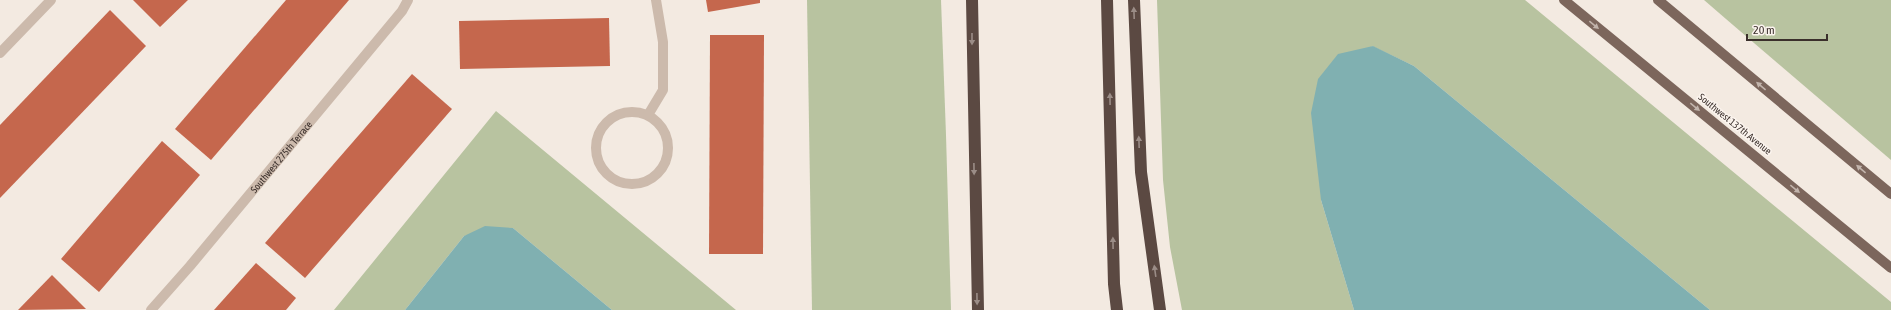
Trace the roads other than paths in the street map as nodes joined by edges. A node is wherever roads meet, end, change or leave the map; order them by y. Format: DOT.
graph roads {
  1 [pos="51,0"];
  2 [pos="408,0"];
  3 [pos="656,0"];
  4 [pos="972,0"];
  5 [pos="1107,0"];
  6 [pos="1134,0"];
  7 [pos="1564,0"];
  8 [pos="1658,0"];
  9 [pos="0,53"];
  10 [pos="648,115"];
  11 [pos="1891,194"];
  12 [pos="1891,268"];
  13 [pos="151,310"];
  14 [pos="978,310"];
  15 [pos="1117,310"];
  16 [pos="1160,310"];
  1 -- 9 [label="street"];
  2 -- 13 [label="street, Southwest 275th Terrace"];
  3 -- 10 [label="street"];
  4 -- 14 [label="highway, one-way"];
  15 -- 5 [label="highway, one-way"];
  16 -- 6 [label="highway, one-way"];
  7 -- 12 [label="main road, Southwest 137th Avenue, one-way"];
  11 -- 8 [label="main road, one-way"];
  10 -- 10 [label="street"];
}
